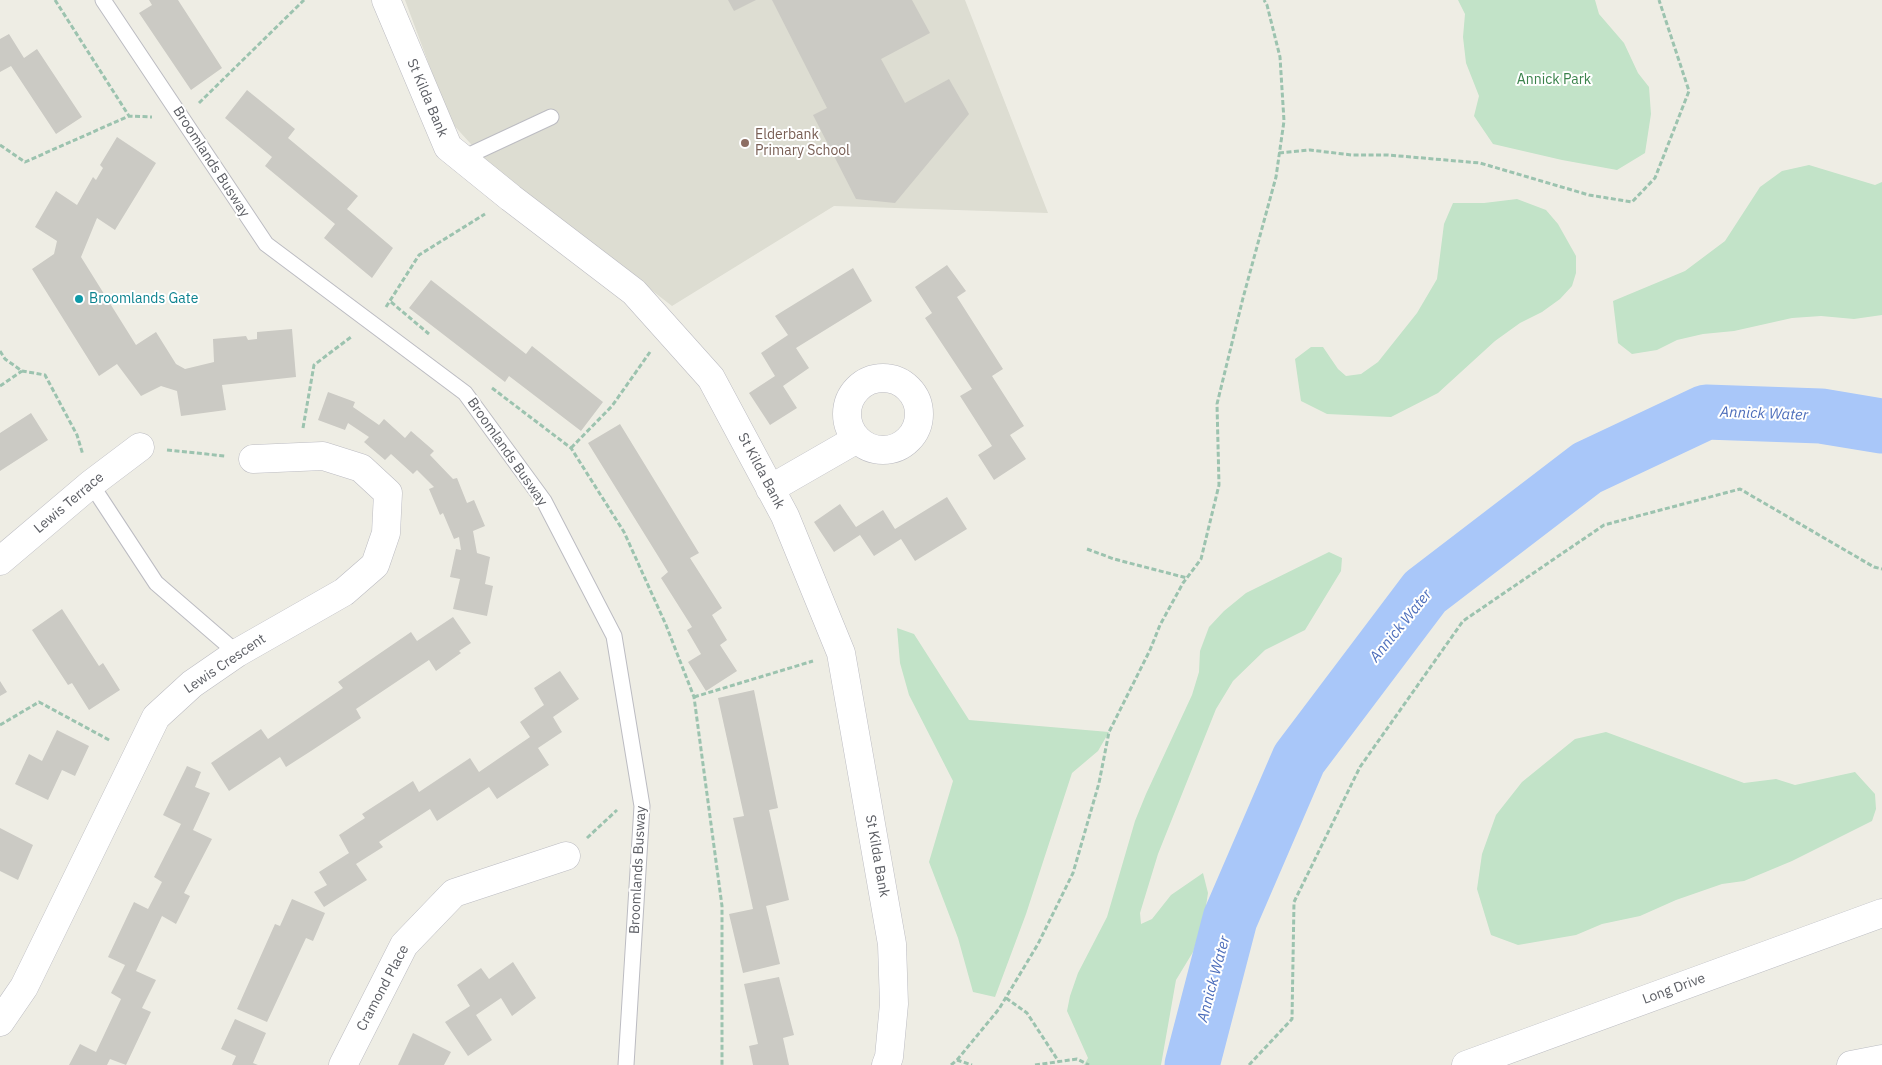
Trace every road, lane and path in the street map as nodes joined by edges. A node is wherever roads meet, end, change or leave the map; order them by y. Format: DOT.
graph roads {
  1 [pos="54,0"];
  2 [pos="103,0"];
  3 [pos="304,0"];
  4 [pos="386,0"];
  5 [pos="1264,0"];
  6 [pos="1659,0"];
  7 [pos="130,116"];
  8 [pos="551,117"];
  9 [pos="183,119"];
  10 [pos="0,146"];
  11 [pos="1279,153"];
  12 [pos="463,158"];
  13 [pos="511,198"];
  14 [pos="391,302"];
  15 [pos="370,322"];
  16 [pos="667,328"];
  17 [pos="0,351"];
  18 [pos="22,371"];
  19 [pos="0,386"];
  20 [pos="857,439"];
  21 [pos="140,447"];
  22 [pos="571,448"];
  23 [pos="298,456"];
  24 [pos="254,459"];
  25 [pos="91,484"];
  26 [pos="770,489"];
  27 [pos="1087,549"];
  28 [pos="0,562"];
  29 [pos="1882,569"];
  30 [pos="1187,578"];
  31 [pos="237,653"];
  32 [pos="841,653"];
  33 [pos="694,697"];
  34 [pos="0,725"];
  35 [pos="109,739"];
  36 [pos="641,790"];
  37 [pos="566,856"];
  38 [pos="1882,913"];
  39 [pos="1006,998"];
  40 [pos="0,1022"];
  41 [pos="1882,1059"];
  42 [pos="957,1060"];
  43 [pos="1059,1062"];
  44 [pos="342,1065"];
  45 [pos="626,1065"];
  46 [pos="886,1065"];
  47 [pos="951,1065"];
  48 [pos="972,1065"];
  49 [pos="1035,1065"];
  50 [pos="1089,1065"];
  51 [pos="1249,1065"];
  52 [pos="1466,1065"];
  53 [pos="1851,1065"];
  1 -- 7 [label="path"];
  2 -- 9 [label="lane, Broomlands Busway"];
  3 -- 9 [label="path"];
  4 -- 12 [label="street, St Kilda Bank"];
  5 -- 11 [label="path"];
  6 -- 11 [label="path"];
  7 -- 9 [label="path"];
  7 -- 10 [label="path"];
  8 -- 12 [label="lane"];
  9 -- 15 [label="lane, Broomlands Busway"];
  11 -- 30 [label="path"];
  12 -- 13 [label="street, St Kilda Bank"];
  13 -- 14 [label="path"];
  13 -- 16 [label="street, St Kilda Bank"];
  15 -- 23 [label="path"];
  15 -- 36 [label="lane, Broomlands Busway"];
  16 -- 22 [label="path"];
  16 -- 26 [label="street, St Kilda Bank"];
  17 -- 18 [label="path"];
  18 -- 19 [label="path"];
  18 -- 25 [label="path"];
  20 -- 26 [label="street"];
  21 -- 24 [label="path"];
  21 -- 25 [label="street, Lewis Terrace"];
  23 -- 24 [label="street, Lewis Crescent"];
  23 -- 31 [label="street, Lewis Crescent"];
  25 -- 28 [label="street, Lewis Terrace"];
  25 -- 31 [label="lane"];
  26 -- 32 [label="street, St Kilda Bank"];
  27 -- 30 [label="path"];
  29 -- 51 [label="path"];
  30 -- 39 [label="path"];
  31 -- 40 [label="street, Lewis Crescent"];
  32 -- 33 [label="path"];
  32 -- 46 [label="street, St Kilda Bank"];
  34 -- 35 [label="path"];
  36 -- 37 [label="path"];
  36 -- 45 [label="lane, Broomlands Busway"];
  37 -- 44 [label="street, Cramond Place"];
  38 -- 52 [label="street, Long Drive"];
  39 -- 42 [label="path"];
  39 -- 43 [label="path"];
  41 -- 53 [label="street"];
  42 -- 47 [label="path"];
  42 -- 48 [label="path"];
  43 -- 49 [label="path"];
  43 -- 50 [label="path"];
}
